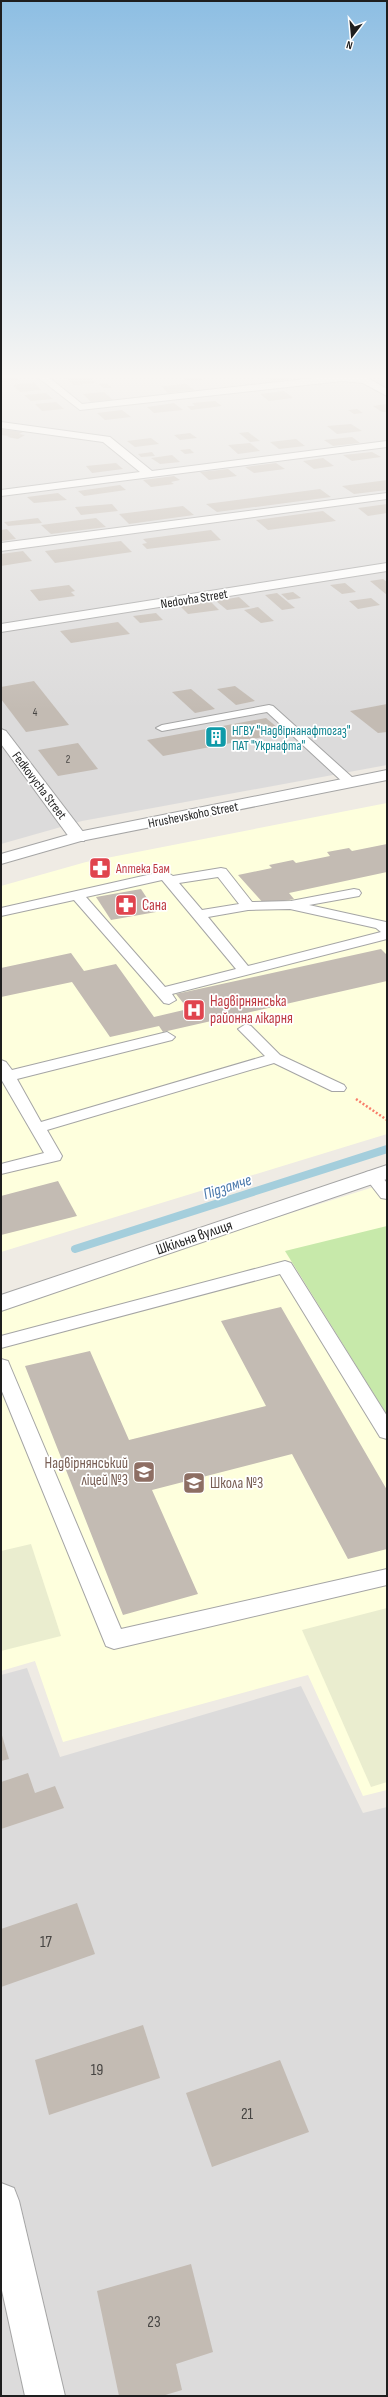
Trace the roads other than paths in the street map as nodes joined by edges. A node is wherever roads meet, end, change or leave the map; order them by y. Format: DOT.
graph roads {
  1 [pos="57,486"];
  2 [pos="1,493"];
  3 [pos="387,496"];
  4 [pos="1,547"];
  5 [pos="387,567"];
  6 [pos="1,628"];
  7 [pos="162,728"];
  8 [pos="1,734"];
  9 [pos="387,775"];
  10 [pos="350,782"];
  11 [pos="78,837"];
  12 [pos="1,859"];
  13 [pos="170,881"];
  14 [pos="354,893"];
  15 [pos="77,895"];
  16 [pos="310,901"];
  17 [pos="290,905"];
  18 [pos="248,906"];
  19 [pos="1,912"];
  20 [pos="321,912"];
  21 [pos="198,915"];
  22 [pos="387,931"];
  23 [pos="387,935"];
  24 [pos="244,970"];
  25 [pos="246,1029"];
  26 [pos="167,1037"];
  27 [pos="275,1058"];
  28 [pos="4,1070"];
  29 [pos="338,1088"];
  30 [pos="37,1128"];
  31 [pos="1,1169"];
  32 [pos="380,1174"];
  33 [pos="387,1194"];
  34 [pos="1,1303"];
  35 [pos="1,1342"];
  36 [pos="1,1366"];
  37 [pos="387,1432"];
  38 [pos="387,1577"];
  39 [pos="1,2201"];
  40 [pos="45,2396"];
  1 -- 2 [label="street"];
  3 -- 4 [label="street"];
  5 -- 6 [label="street, Nedovha Street"];
  7 -- 10 [label="lane"];
  8 -- 11 [label="street, Fedkovycha Street"];
  9 -- 10 [label="street, Hrushevskoho Street"];
  10 -- 11 [label="street, Hrushevskoho Street"];
  11 -- 12 [label="street, Hrushevskoho Street"];
  13 -- 15 [label="lane"];
  13 -- 18 [label="lane"];
  13 -- 21 [label="lane"];
  14 -- 16 [label="lane"];
  15 -- 19 [label="lane"];
  15 -- 24 [label="lane"];
  16 -- 17 [label="lane"];
  16 -- 20 [label="lane"];
  17 -- 18 [label="lane"];
  17 -- 20 [label="lane"];
  18 -- 21 [label="lane"];
  20 -- 22 [label="lane"];
  21 -- 24 [label="lane"];
  23 -- 24 [label="lane"];
  25 -- 27 [label="lane"];
  26 -- 28 [label="lane"];
  27 -- 29 [label="lane"];
  27 -- 30 [label="lane"];
  28 -- 30 [label="lane"];
  30 -- 31 [label="lane"];
  32 -- 33 [label="lane"];
  32 -- 34 [label="street, Шкільна вулиця"];
  35 -- 37 [label="lane"];
  36 -- 38 [label="lane"];
  39 -- 40 [label="street"];
}
